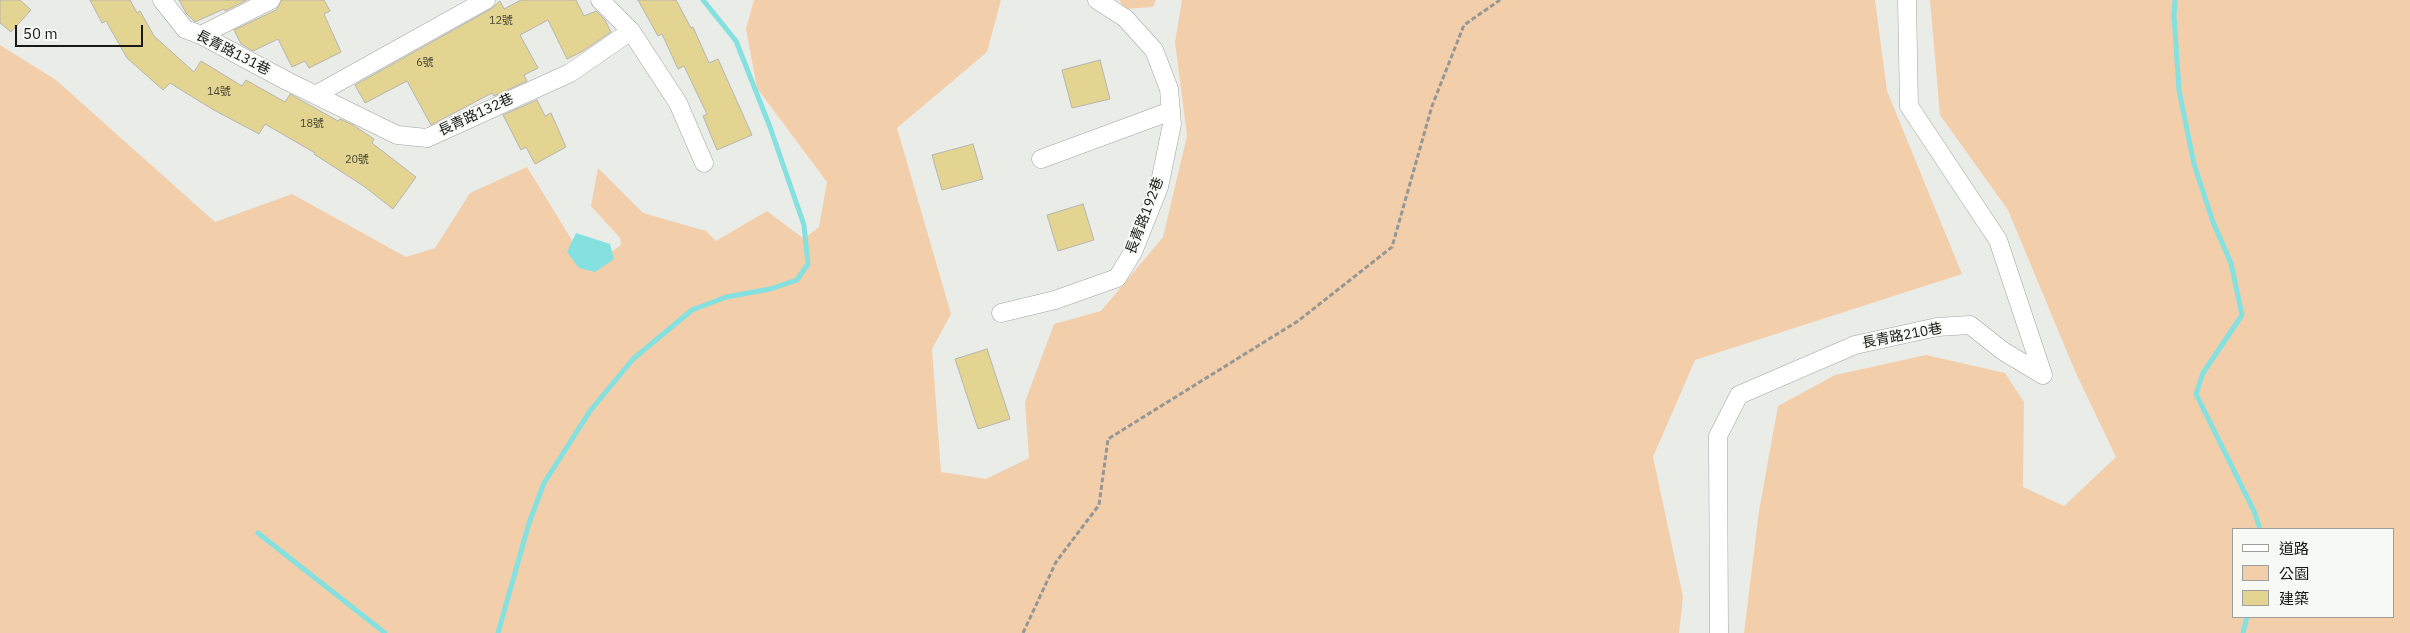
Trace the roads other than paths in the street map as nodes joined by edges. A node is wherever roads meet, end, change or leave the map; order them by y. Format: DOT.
graph roads {
  1 [pos="162,0"];
  2 [pos="271,0"];
  3 [pos="486,0"];
  4 [pos="600,0"];
  5 [pos="1097,0"];
  6 [pos="1907,0"];
  7 [pos="631,31"];
  8 [pos="201,35"];
  9 [pos="286,81"];
  10 [pos="317,94"];
  11 [pos="1171,111"];
  12 [pos="1041,159"];
  13 [pos="704,163"];
  14 [pos="1001,313"];
  15 [pos="1719,633"];
  1 -- 8 [label="street, 長青路131巷"];
  2 -- 8 [label="street"];
  3 -- 10 [label="street"];
  4 -- 7 [label="street"];
  5 -- 11 [label="street, 長青路192巷"];
  6 -- 15 [label="street, 長青路210巷"];
  7 -- 10 [label="street, 長青路132巷"];
  7 -- 13 [label="street"];
  8 -- 9 [label="street, 長青路131巷"];
  9 -- 10 [label="street, 長青路132巷"];
  11 -- 12 [label="street"];
  11 -- 14 [label="street, 長青路192巷"];
}
